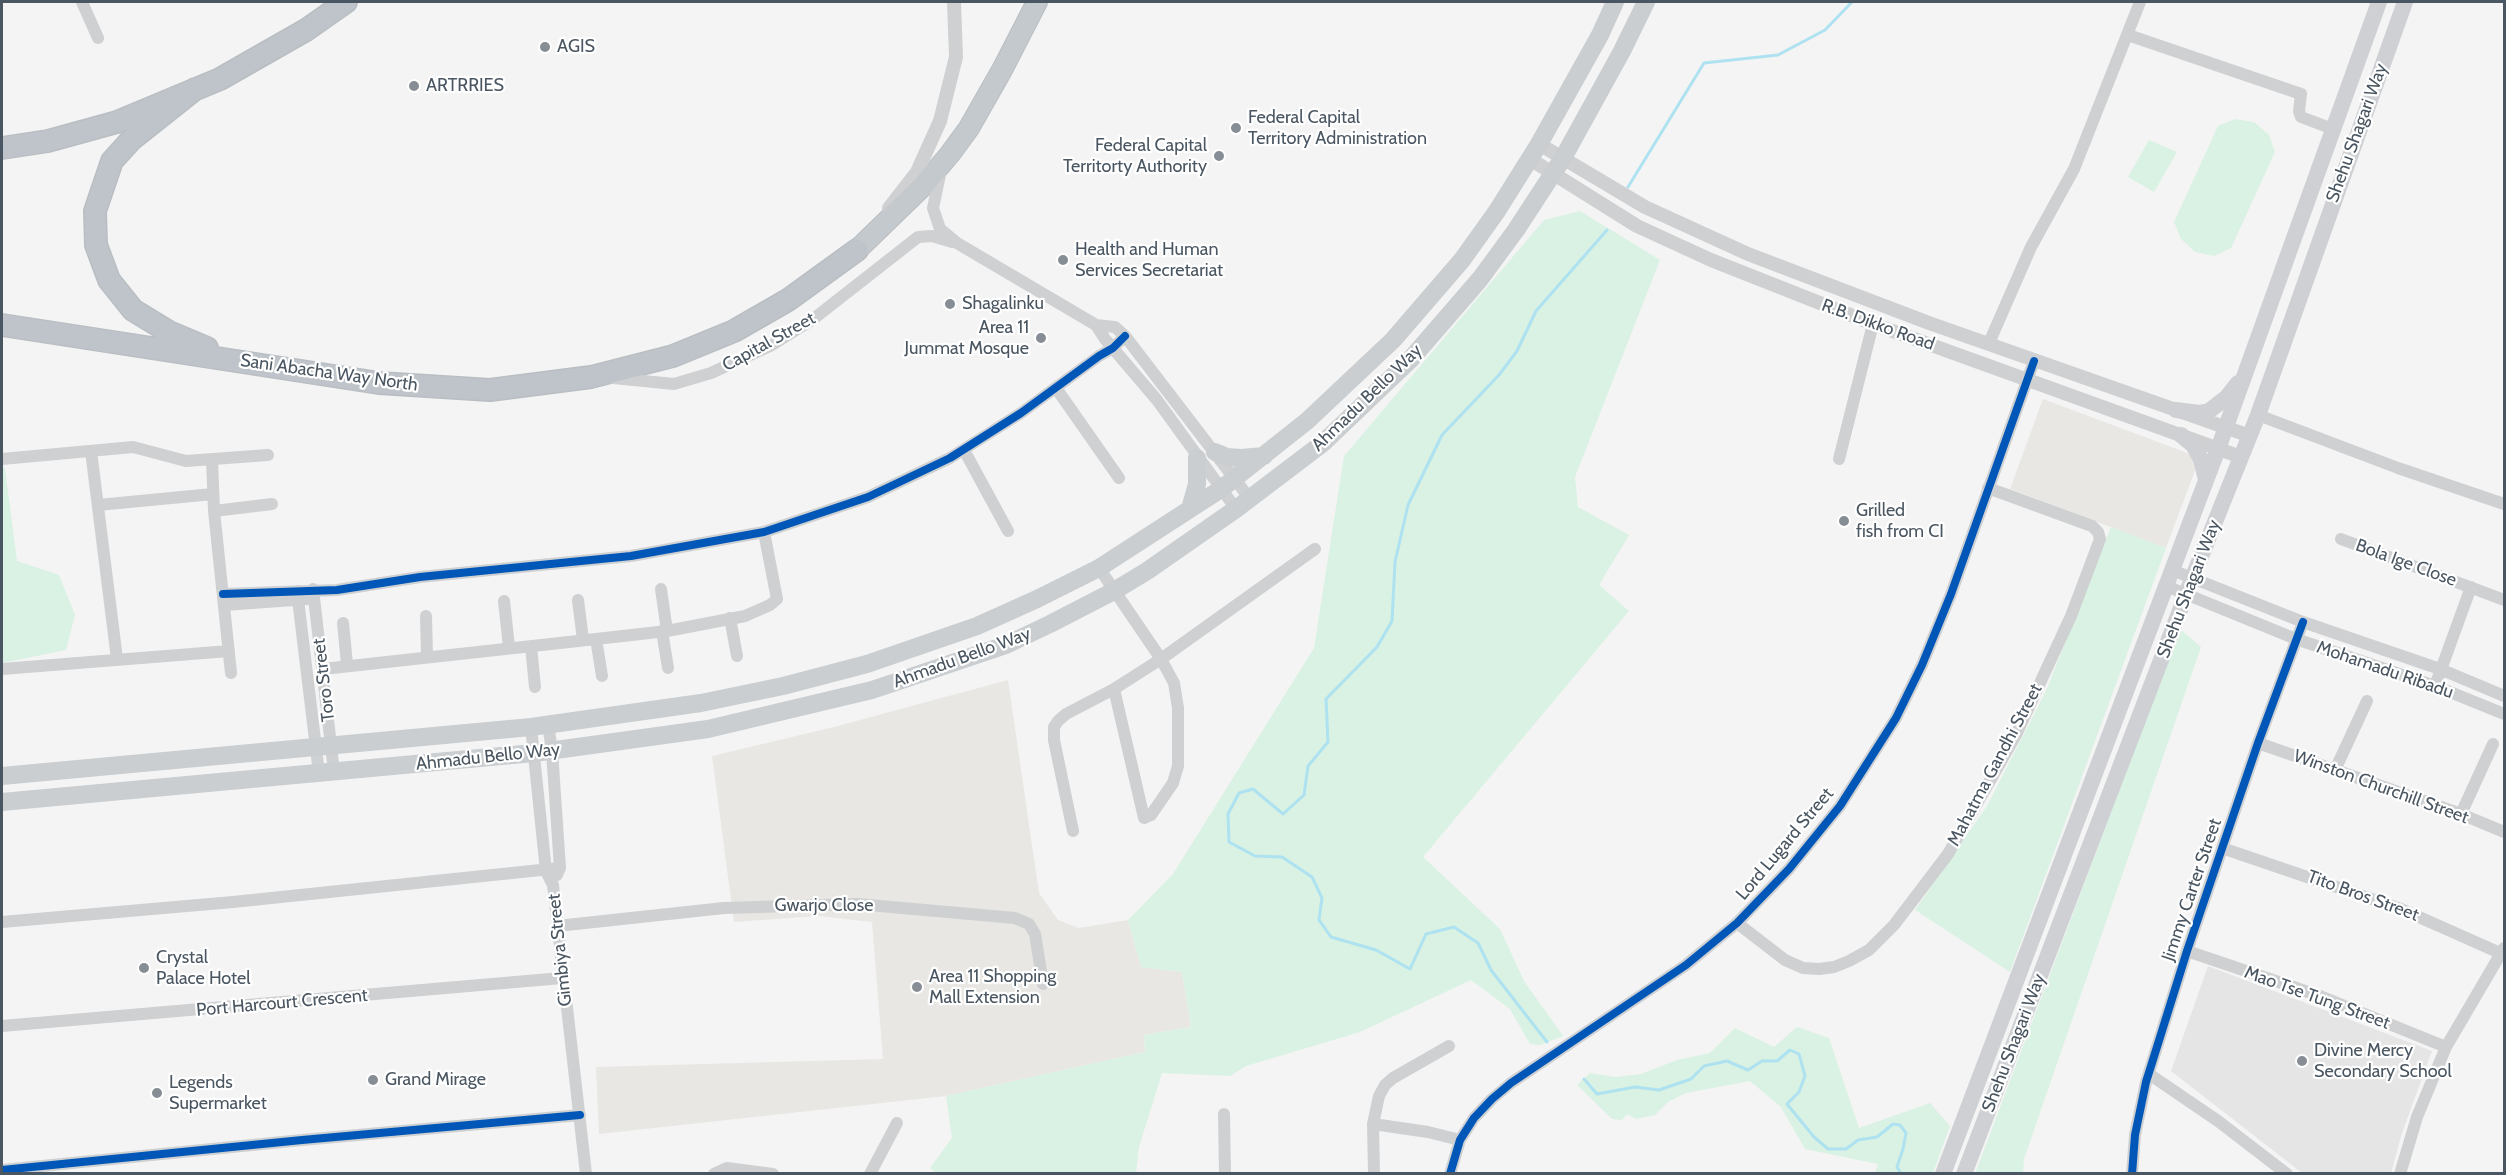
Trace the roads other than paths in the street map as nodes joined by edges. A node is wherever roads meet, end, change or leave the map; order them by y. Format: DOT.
graph roads {
  1 [pos="82,2"];
  2 [pos="346,2"];
  3 [pos="954,2"];
  4 [pos="1037,2"];
  5 [pos="1615,2"];
  6 [pos="1646,2"];
  7 [pos="2140,2"];
  8 [pos="2379,2"];
  9 [pos="2404,2"];
  10 [pos="2128,35"];
  11 [pos="98,38"];
  12 [pos="195,89"];
  13 [pos="2333,129"];
  14 [pos="2,148"];
  15 [pos="1534,151"];
  16 [pos="1563,158"];
  17 [pos="943,163"];
  18 [pos="1553,174"];
  19 [pos="957,243"];
  20 [pos="857,250"];
  21 [pos="1873,324"];
  22 [pos="2,325"];
  23 [pos="1096,326"];
  24 [pos="1115,327"];
  25 [pos="1125,336"];
  26 [pos="1989,343"];
  27 [pos="1109,344"];
  28 [pos="2034,361"];
  29 [pos="278,367"];
  30 [pos="2245,373"];
  31 [pos="591,377"];
  32 [pos="2029,379"];
  33 [pos="1056,388"];
  34 [pos="2176,410"];
  35 [pos="2258,415"];
  36 [pos="2226,428"];
  37 [pos="2181,435"];
  38 [pos="2250,436"];
  39 [pos="2218,449"];
  40 [pos="964,450"];
  41 [pos="92,451"];
  42 [pos="1215,452"];
  43 [pos="268,455"];
  44 [pos="1266,456"];
  45 [pos="2241,457"];
  46 [pos="1197,458"];
  47 [pos="2,459"];
  48 [pos="1839,459"];
  49 [pos="212,460"];
  50 [pos="1119,478"];
  51 [pos="2206,480"];
  52 [pos="1228,484"];
  53 [pos="1988,488"];
  54 [pos="213,494"];
  55 [pos="272,504"];
  56 [pos="1243,504"];
  57 [pos="2505,504"];
  58 [pos="98,505"];
  59 [pos="1190,509"];
  60 [pos="214,512"];
  61 [pos="1008,531"];
  62 [pos="765,532"];
  63 [pos="2341,539"];
  64 [pos="1316,549"];
  65 [pos="1099,568"];
  66 [pos="2172,570"];
  67 [pos="2192,579"];
  68 [pos="2166,586"];
  69 [pos="2471,587"];
  70 [pos="661,589"];
  71 [pos="1114,591"];
  72 [pos="314,594"];
  73 [pos="298,595"];
  74 [pos="2186,596"];
  75 [pos="224,600"];
  76 [pos="578,600"];
  77 [pos="2505,600"];
  78 [pos="504,601"];
  79 [pos="426,616"];
  80 [pos="730,618"];
  81 [pos="2303,622"];
  82 [pos="344,623"];
  83 [pos="664,631"];
  84 [pos="596,639"];
  85 [pos="2296,639"];
  86 [pos="583,640"];
  87 [pos="531,646"];
  88 [pos="509,647"];
  89 [pos="230,651"];
  90 [pos="427,656"];
  91 [pos="737,656"];
  92 [pos="117,659"];
  93 [pos="1161,659"];
  94 [pos="347,664"];
  95 [pos="668,668"];
  96 [pos="2,669"];
  97 [pos="323,669"];
  98 [pos="2440,669"];
  99 [pos="231,673"];
  100 [pos="602,676"];
  101 [pos="2435,686"];
  102 [pos="535,687"];
  103 [pos="1114,689"];
  104 [pos="2505,696"];
  105 [pos="2367,701"];
  106 [pos="2505,714"];
  107 [pos="540,725"];
  108 [pos="2258,743"];
  109 [pos="2493,744"];
  110 [pos="324,747"];
  111 [pos="552,751"];
  112 [pos="534,753"];
  113 [pos="2335,770"];
  114 [pos="327,772"];
  115 [pos="2,776"];
  116 [pos="2,802"];
  117 [pos="2461,814"];
  118 [pos="1073,831"];
  119 [pos="2505,832"];
  120 [pos="2222,848"];
  121 [pos="560,868"];
  122 [pos="546,871"];
  123 [pos="553,885"];
  124 [pos="2,922"];
  125 [pos="1737,923"];
  126 [pos="556,926"];
  127 [pos="2187,951"];
  128 [pos="2502,951"];
  129 [pos="562,978"];
  130 [pos="1043,984"];
  131 [pos="2,1026"];
  132 [pos="1449,1047"];
  133 [pos="2446,1047"];
  134 [pos="2149,1074"];
  135 [pos="1224,1114"];
  136 [pos="580,1115"];
  137 [pos="897,1123"];
  138 [pos="1373,1124"];
  139 [pos="1460,1140"];
  140 [pos="2,1170"];
  141 [pos="586,1173"];
  142 [pos="714,1173"];
  143 [pos="773,1173"];
  144 [pos="870,1173"];
  145 [pos="1225,1173"];
  146 [pos="1374,1173"];
  147 [pos="1450,1173"];
  148 [pos="1943,1173"];
  149 [pos="1964,1173"];
  150 [pos="2132,1173"];
  151 [pos="2287,1173"];
  152 [pos="2400,1173"];
  1 -- 11 [label="street"];
  2 -- 12 [label="highway"];
  3 -- 20 [label="street"];
  4 -- 17 [label="highway, Sani Abacha Way North"];
  5 -- 15 [label="main road, Ahmadu Bello Way"];
  6 -- 16 [label="main road, Ahmadu Bello Way"];
  7 -- 10 [label="street"];
  8 -- 13 [label="main road, Shehu Shagari Way"];
  9 -- 35 [label="main road, Shehu Shagari Way"];
  10 -- 13 [label="street"];
  10 -- 26 [label="street"];
  12 -- 14 [label="highway"];
  12 -- 29 [label="highway"];
  13 -- 30 [label="main road, Shehu Shagari Way"];
  15 -- 16 [label="street, R.B. Dikko Road"];
  15 -- 18 [label="street, R.B. Dikko Road"];
  15 -- 44 [label="main road, Ahmadu Bello Way"];
  16 -- 18 [label="main road, Ahmadu Bello Way"];
  16 -- 26 [label="street, R.B. Dikko Road"];
  17 -- 19 [label="street, Capital Street"];
  17 -- 20 [label="highway, Sani Abacha Way North"];
  18 -- 21 [label="street, R.B. Dikko Road"];
  18 -- 56 [label="main road, Ahmadu Bello Way"];
  19 -- 23 [label="street, Capital Street"];
  19 -- 31 [label="street, Capital Street"];
  20 -- 31 [label="highway, Sani Abacha Way North"];
  21 -- 32 [label="street, R.B. Dikko Road"];
  21 -- 48 [label="street"];
  22 -- 29 [label="highway, Sani Abacha Way North"];
  23 -- 24 [label="street"];
  23 -- 27 [label="street, Capital Street"];
  24 -- 25 [label="street"];
  24 -- 27 [label="street"];
  25 -- 27 [label="street"];
  25 -- 42 [label="street"];
  26 -- 28 [label="street, R.B. Dikko Road"];
  27 -- 33 [label="street"];
  27 -- 46 [label="street, Capital Street"];
  28 -- 32 [label="street, Lord Lugard Street"];
  28 -- 34 [label="street, R.B. Dikko Road"];
  29 -- 31 [label="highway, Sani Abacha Way North"];
  30 -- 34 [label="main road"];
  30 -- 36 [label="main road, Shehu Shagari Way"];
  32 -- 37 [label="street, R.B. Dikko Road"];
  32 -- 53 [label="street, Lord Lugard Street"];
  33 -- 40 [label="street"];
  33 -- 50 [label="street"];
  34 -- 36 [label="street, R.B. Dikko Road"];
  35 -- 38 [label="main road, Shehu Shagari Way"];
  35 -- 57 [label="street"];
  36 -- 38 [label="street, R.B. Dikko Road"];
  36 -- 39 [label="main road, Shehu Shagari Way"];
  37 -- 39 [label="street, R.B. Dikko Road"];
  37 -- 51 [label="main road"];
  38 -- 45 [label="main road, Shehu Shagari Way"];
  39 -- 45 [label="street, R.B. Dikko Road"];
  39 -- 51 [label="main road, Shehu Shagari Way"];
  40 -- 61 [label="street"];
  40 -- 62 [label="street"];
  41 -- 47 [label="street"];
  41 -- 49 [label="street"];
  41 -- 58 [label="street"];
  42 -- 44 [label="main road"];
  42 -- 52 [label="street"];
  43 -- 49 [label="street"];
  44 -- 52 [label="main road, Ahmadu Bello Way"];
  45 -- 67 [label="main road, Shehu Shagari Way"];
  46 -- 52 [label="street, Capital Street"];
  46 -- 59 [label="main road"];
  49 -- 54 [label="street"];
  51 -- 66 [label="main road, Shehu Shagari Way"];
  52 -- 56 [label="street, Capital Street"];
  52 -- 56 [label="street"];
  52 -- 59 [label="main road, Ahmadu Bello Way"];
  53 -- 125 [label="street, Lord Lugard Street"];
  53 -- 125 [label="street, Mahatma Gandhi Street"];
  54 -- 58 [label="street"];
  54 -- 60 [label="street"];
  55 -- 60 [label="street"];
  56 -- 71 [label="main road, Ahmadu Bello Way"];
  58 -- 92 [label="street"];
  59 -- 65 [label="main road, Ahmadu Bello Way"];
  60 -- 75 [label="street"];
  62 -- 72 [label="street"];
  62 -- 80 [label="street"];
  63 -- 69 [label="street, Bola Ige Close"];
  64 -- 93 [label="street"];
  65 -- 71 [label="street"];
  65 -- 107 [label="main road, Ahmadu Bello Way"];
  66 -- 67 [label="street, Mohamadu Ribadu"];
  66 -- 68 [label="main road, Shehu Shagari Way"];
  67 -- 74 [label="main road, Shehu Shagari Way"];
  67 -- 81 [label="street, Mohamadu Ribadu"];
  68 -- 74 [label="street, Mohamadu Ribadu"];
  68 -- 148 [label="main road, Shehu Shagari Way"];
  69 -- 77 [label="street, Bola Ige Close"];
  69 -- 98 [label="street, Bola Ige Close"];
  70 -- 83 [label="street"];
  71 -- 93 [label="street"];
  71 -- 111 [label="main road, Ahmadu Bello Way"];
  72 -- 73 [label="street"];
  72 -- 97 [label="street, Toro Street"];
  73 -- 75 [label="street"];
  73 -- 110 [label="street, Toro Street"];
  74 -- 85 [label="street, Mohamadu Ribadu"];
  74 -- 149 [label="main road, Shehu Shagari Way"];
  75 -- 89 [label="street"];
  76 -- 86 [label="street"];
  78 -- 88 [label="street"];
  79 -- 90 [label="street"];
  80 -- 83 [label="street"];
  80 -- 91 [label="street"];
  81 -- 85 [label="street, Jimmy Carter Street"];
  81 -- 98 [label="street, Mohamadu Ribadu"];
  82 -- 94 [label="street"];
  83 -- 84 [label="street"];
  83 -- 95 [label="street"];
  84 -- 86 [label="street"];
  84 -- 100 [label="street"];
  85 -- 101 [label="street, Mohamadu Ribadu"];
  85 -- 108 [label="street, Jimmy Carter Street"];
  86 -- 87 [label="street"];
  87 -- 88 [label="street"];
  87 -- 102 [label="street"];
  88 -- 90 [label="street"];
  89 -- 92 [label="street"];
  89 -- 99 [label="street"];
  90 -- 94 [label="street"];
  92 -- 96 [label="street"];
  93 -- 103 [label="street"];
  93 -- 103 [label="street"];
  94 -- 97 [label="street"];
  97 -- 110 [label="street, Toro Street"];
  98 -- 101 [label="street, Bola Ige Close"];
  98 -- 104 [label="street, Mohamadu Ribadu"];
  101 -- 106 [label="street, Mohamadu Ribadu"];
  103 -- 118 [label="street"];
  105 -- 113 [label="street"];
  107 -- 110 [label="main road, Ahmadu Bello Way"];
  107 -- 111 [label="street"];
  107 -- 112 [label="street, Gimbiya Street"];
  108 -- 113 [label="street, Winston Churchill Street"];
  108 -- 120 [label="street, Jimmy Carter Street"];
  109 -- 117 [label="street"];
  110 -- 114 [label="street, Toro Street"];
  110 -- 115 [label="main road, Ahmadu Bello Way"];
  111 -- 112 [label="main road, Ahmadu Bello Way"];
  111 -- 121 [label="street"];
  112 -- 114 [label="main road, Ahmadu Bello Way"];
  112 -- 122 [label="street, Gimbiya Street"];
  113 -- 117 [label="street, Winston Churchill Street"];
  114 -- 116 [label="main road, Ahmadu Bello Way"];
  117 -- 119 [label="street, Winston Churchill Street"];
  120 -- 127 [label="street, Jimmy Carter Street"];
  120 -- 128 [label="street, Tito Bros Street"];
  121 -- 122 [label="street"];
  121 -- 123 [label="street"];
  122 -- 123 [label="street, Gimbiya Street"];
  122 -- 124 [label="street"];
  123 -- 126 [label="street, Gimbiya Street"];
  125 -- 139 [label="street, Lord Lugard Street"];
  126 -- 129 [label="street, Gimbiya Street"];
  126 -- 130 [label="street, Gwarjo Close"];
  127 -- 133 [label="street, Mao Tse Tung Street"];
  127 -- 134 [label="street, Jimmy Carter Street"];
  128 -- 133 [label="street"];
  129 -- 131 [label="street, Port Harcourt Crescent"];
  129 -- 136 [label="street, Gimbiya Street"];
  132 -- 138 [label="street"];
  133 -- 152 [label="street"];
  134 -- 150 [label="street, Jimmy Carter Street"];
  134 -- 151 [label="street"];
  135 -- 145 [label="street"];
  136 -- 140 [label="street"];
  136 -- 141 [label="street, Gimbiya Street"];
  137 -- 144 [label="street"];
  138 -- 139 [label="street"];
  138 -- 146 [label="street"];
  139 -- 147 [label="street, Lord Lugard Street"];
  142 -- 143 [label="street"];
}
